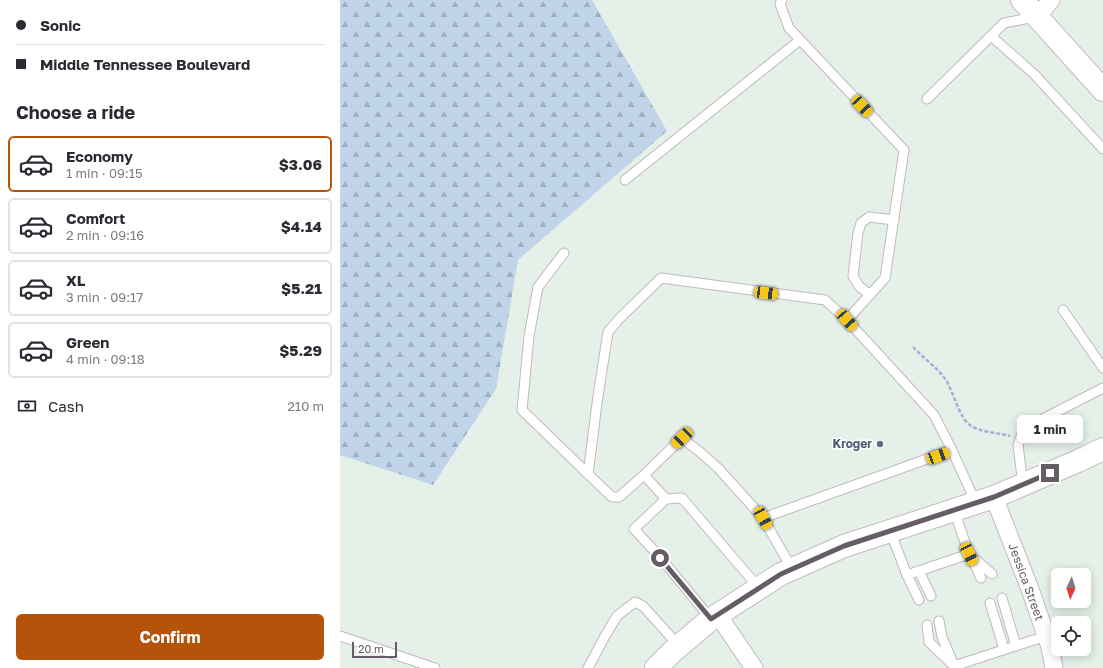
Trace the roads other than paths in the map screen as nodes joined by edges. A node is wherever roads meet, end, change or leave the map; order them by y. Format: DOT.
graph roads {
  1 [pos="782,0"];
  2 [pos="1022,0"];
  3 [pos="1050,0"];
  4 [pos="1037,17"];
  5 [pos="991,36"];
  6 [pos="800,40"];
  7 [pos="1103,90"];
  8 [pos="927,99"];
  9 [pos="1103,149"];
  10 [pos="625,180"];
  11 [pos="894,220"];
  12 [pos="564,253"];
  13 [pos="870,295"];
  14 [pos="1063,310"];
  15 [pos="847,320"];
  16 [pos="1103,368"];
  17 [pos="1103,388"];
  18 [pos="1103,449"];
  19 [pos="952,450"];
  20 [pos="588,474"];
  21 [pos="644,475"];
  22 [pos="1022,485"];
  23 [pos="666,499"];
  24 [pos="985,500"];
  25 [pos="954,510"];
  26 [pos="763,518"];
  27 [pos="890,531"];
  28 [pos="969,554"];
  29 [pos="792,569"];
  30 [pos="919,571"];
  31 [pos="992,574"];
  32 [pos="907,575"];
  33 [pos="981,578"];
  34 [pos="759,588"];
  35 [pos="931,596"];
  36 [pos="1002,598"];
  37 [pos="919,600"];
  38 [pos="990,603"];
  39 [pos="715,617"];
  40 [pos="939,621"];
  41 [pos="927,625"];
  42 [pos="340,636"];
  43 [pos="1046,636"];
  44 [pos="679,646"];
  45 [pos="1016,646"];
  46 [pos="1004,650"];
  47 [pos="954,666"];
  48 [pos="435,668"];
  49 [pos="588,668"];
  50 [pos="656,668"];
  51 [pos="754,668"];
  52 [pos="1054,668"];
  1 -- 6 [label="lane"];
  2 -- 4 [label="main road"];
  3 -- 4 [label="street"];
  4 -- 5 [label="lane"];
  4 -- 7 [label="main road"];
  5 -- 8 [label="lane"];
  5 -- 9 [label="lane"];
  6 -- 10 [label="lane"];
  6 -- 11 [label="lane"];
  11 -- 13 [label="lane"];
  11 -- 13 [label="lane"];
  12 -- 20 [label="lane"];
  13 -- 15 [label="lane"];
  14 -- 16 [label="lane"];
  15 -- 19 [label="lane"];
  15 -- 20 [label="lane"];
  17 -- 22 [label="lane"];
  18 -- 22 [label="main road"];
  19 -- 24 [label="lane"];
  19 -- 26 [label="lane"];
  20 -- 21 [label="lane"];
  21 -- 23 [label="lane"];
  21 -- 26 [label="lane"];
  22 -- 24 [label="main road"];
  23 -- 34 [label="lane"];
  23 -- 39 [label="lane"];
  24 -- 25 [label="main road"];
  24 -- 43 [label="street, Jessica Street"];
  25 -- 27 [label="main road"];
  25 -- 28 [label="lane"];
  26 -- 29 [label="lane"];
  27 -- 29 [label="main road"];
  27 -- 32 [label="lane"];
  28 -- 30 [label="lane"];
  28 -- 31 [label="lane"];
  28 -- 33 [label="lane"];
  29 -- 34 [label="main road"];
  30 -- 32 [label="lane"];
  30 -- 35 [label="lane"];
  32 -- 37 [label="lane"];
  34 -- 39 [label="main road"];
  36 -- 45 [label="lane"];
  38 -- 46 [label="lane"];
  39 -- 44 [label="main road"];
  39 -- 51 [label="street"];
  40 -- 47 [label="lane"];
  41 -- 47 [label="lane"];
  42 -- 48 [label="lane"];
  43 -- 45 [label="lane"];
  43 -- 52 [label="street, Jessica Street"];
  44 -- 49 [label="lane"];
  44 -- 50 [label="main road"];
  45 -- 46 [label="lane"];
  46 -- 47 [label="lane"];
}
